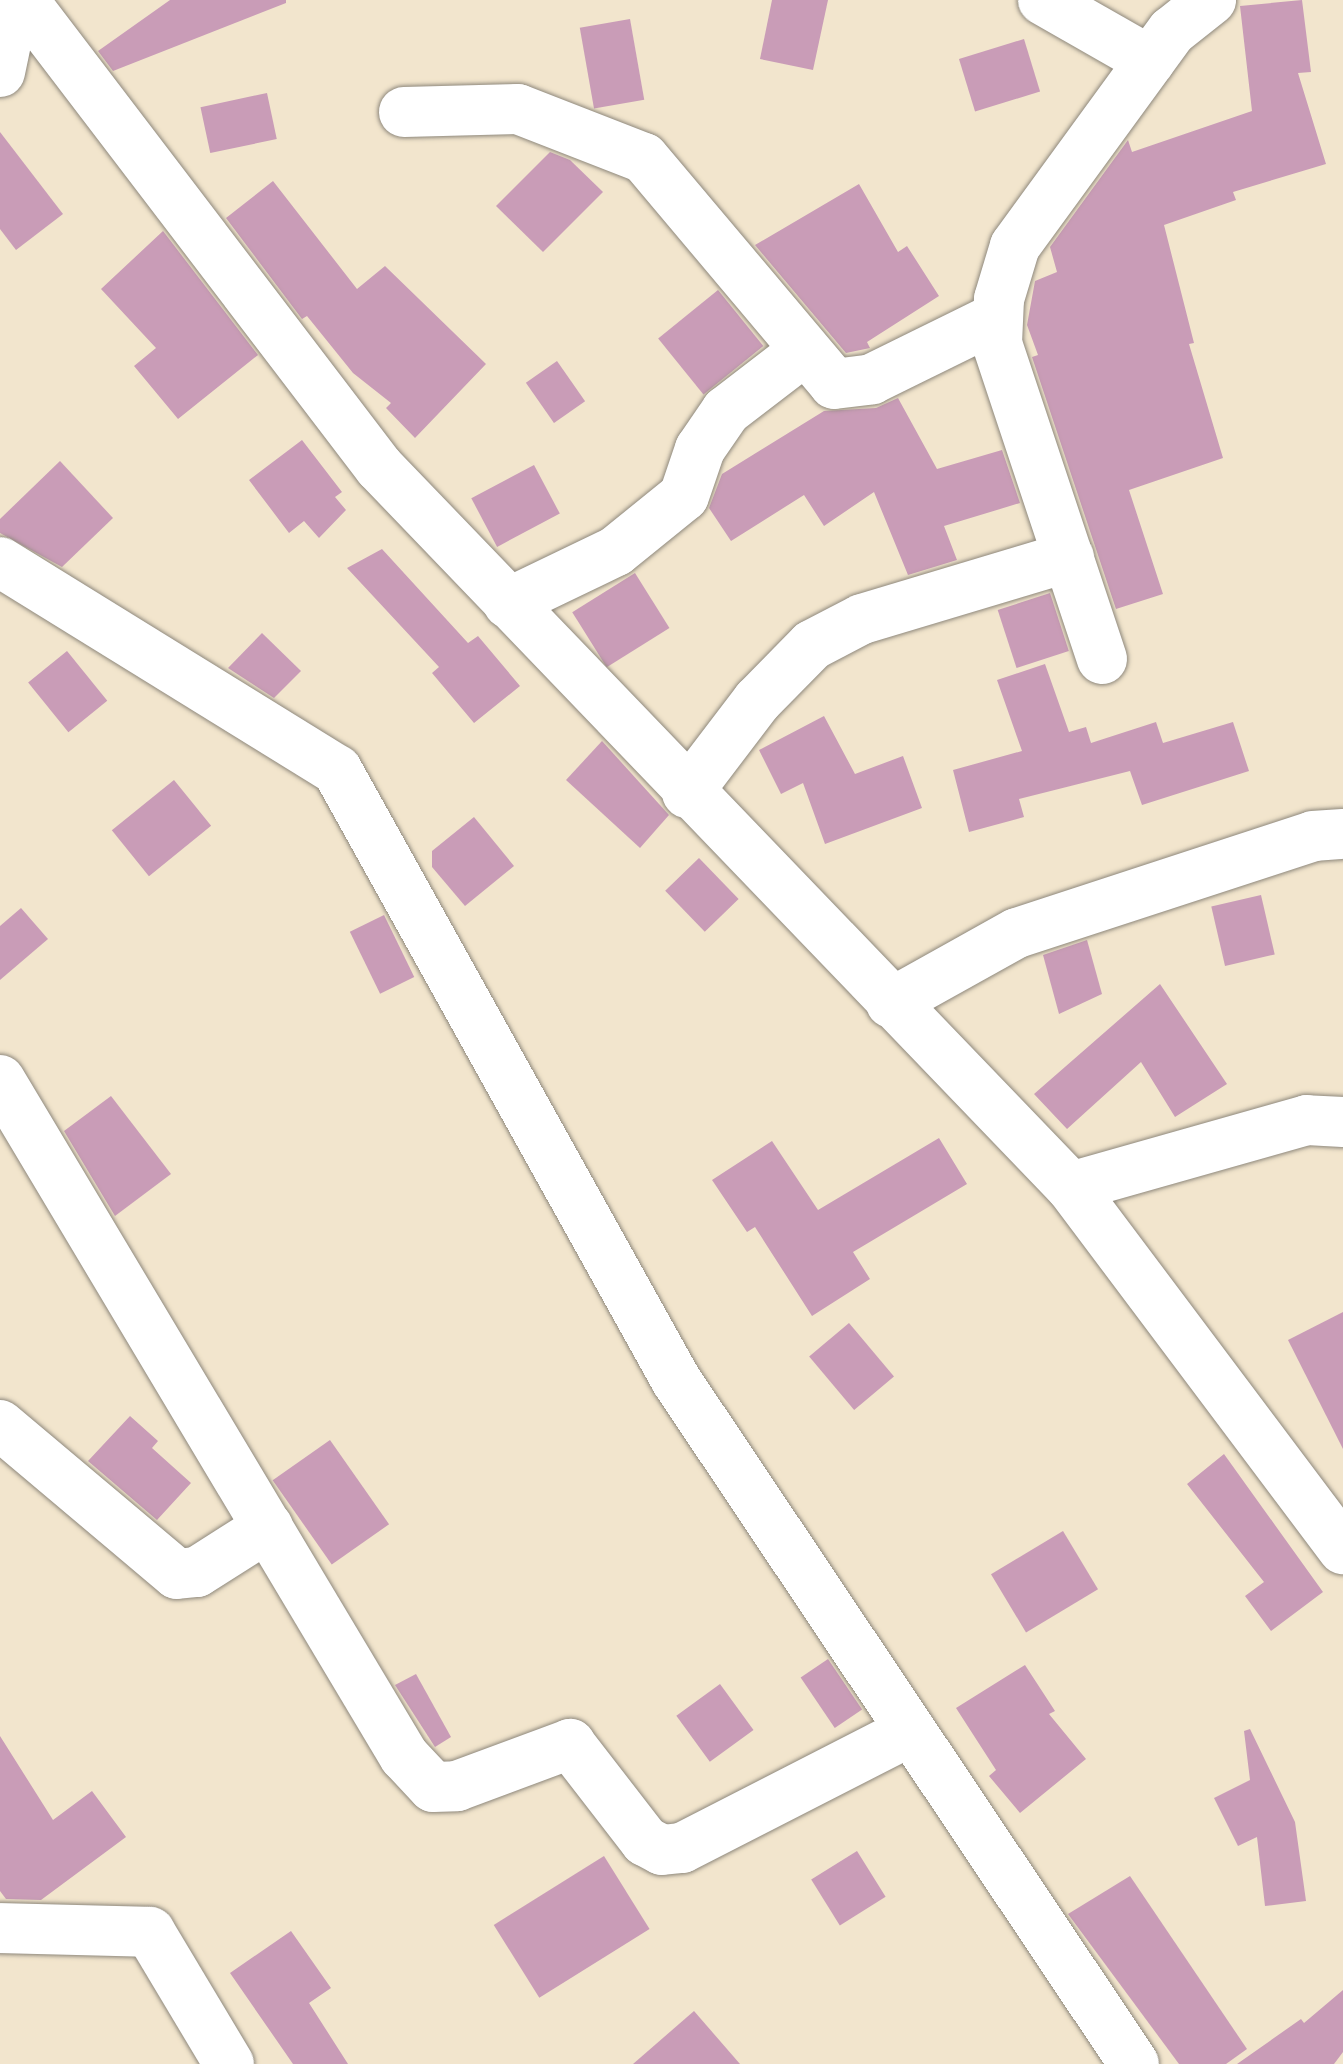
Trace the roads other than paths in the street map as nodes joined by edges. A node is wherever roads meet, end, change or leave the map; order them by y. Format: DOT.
graph roads {
  1 [pos="15,0"];
  2 [pos="23,0"];
  3 [pos="1044,0"];
  4 [pos="1211,0"];
  5 [pos="1150,61"];
  6 [pos="0,72"];
  7 [pos="404,112"];
  8 [pos="1002,290"];
  9 [pos="803,352"];
  10 [pos="1068,557"];
  11 [pos="0,562"];
  12 [pos="508,604"];
  13 [pos="1102,659"];
  14 [pos="687,793"];
  15 [pos="1343,834"];
  16 [pos="891,1003"];
  17 [pos="0,1080"];
  18 [pos="1343,1122"];
  19 [pos="1071,1187"];
  20 [pos="0,1425"];
  21 [pos="268,1528"];
  22 [pos="1343,1548"];
  23 [pos="912,1731"];
  24 [pos="0,1928"];
  25 [pos="229,2064"];
  26 [pos="1134,2064"];
  1 -- 6 [label="street"];
  2 -- 12 [label="street"];
  3 -- 5 [label="street"];
  4 -- 5 [label="street"];
  5 -- 8 [label="street"];
  7 -- 9 [label="street"];
  8 -- 9 [label="street"];
  8 -- 10 [label="street"];
  9 -- 12 [label="street"];
  10 -- 13 [label="street"];
  10 -- 14 [label="street"];
  11 -- 23 [label="street"];
  12 -- 14 [label="street"];
  14 -- 16 [label="street"];
  15 -- 16 [label="street"];
  16 -- 19 [label="street"];
  17 -- 21 [label="street"];
  18 -- 19 [label="street"];
  19 -- 22 [label="street"];
  20 -- 21 [label="street"];
  21 -- 23 [label="street"];
  23 -- 26 [label="street"];
  24 -- 25 [label="street"];
}
